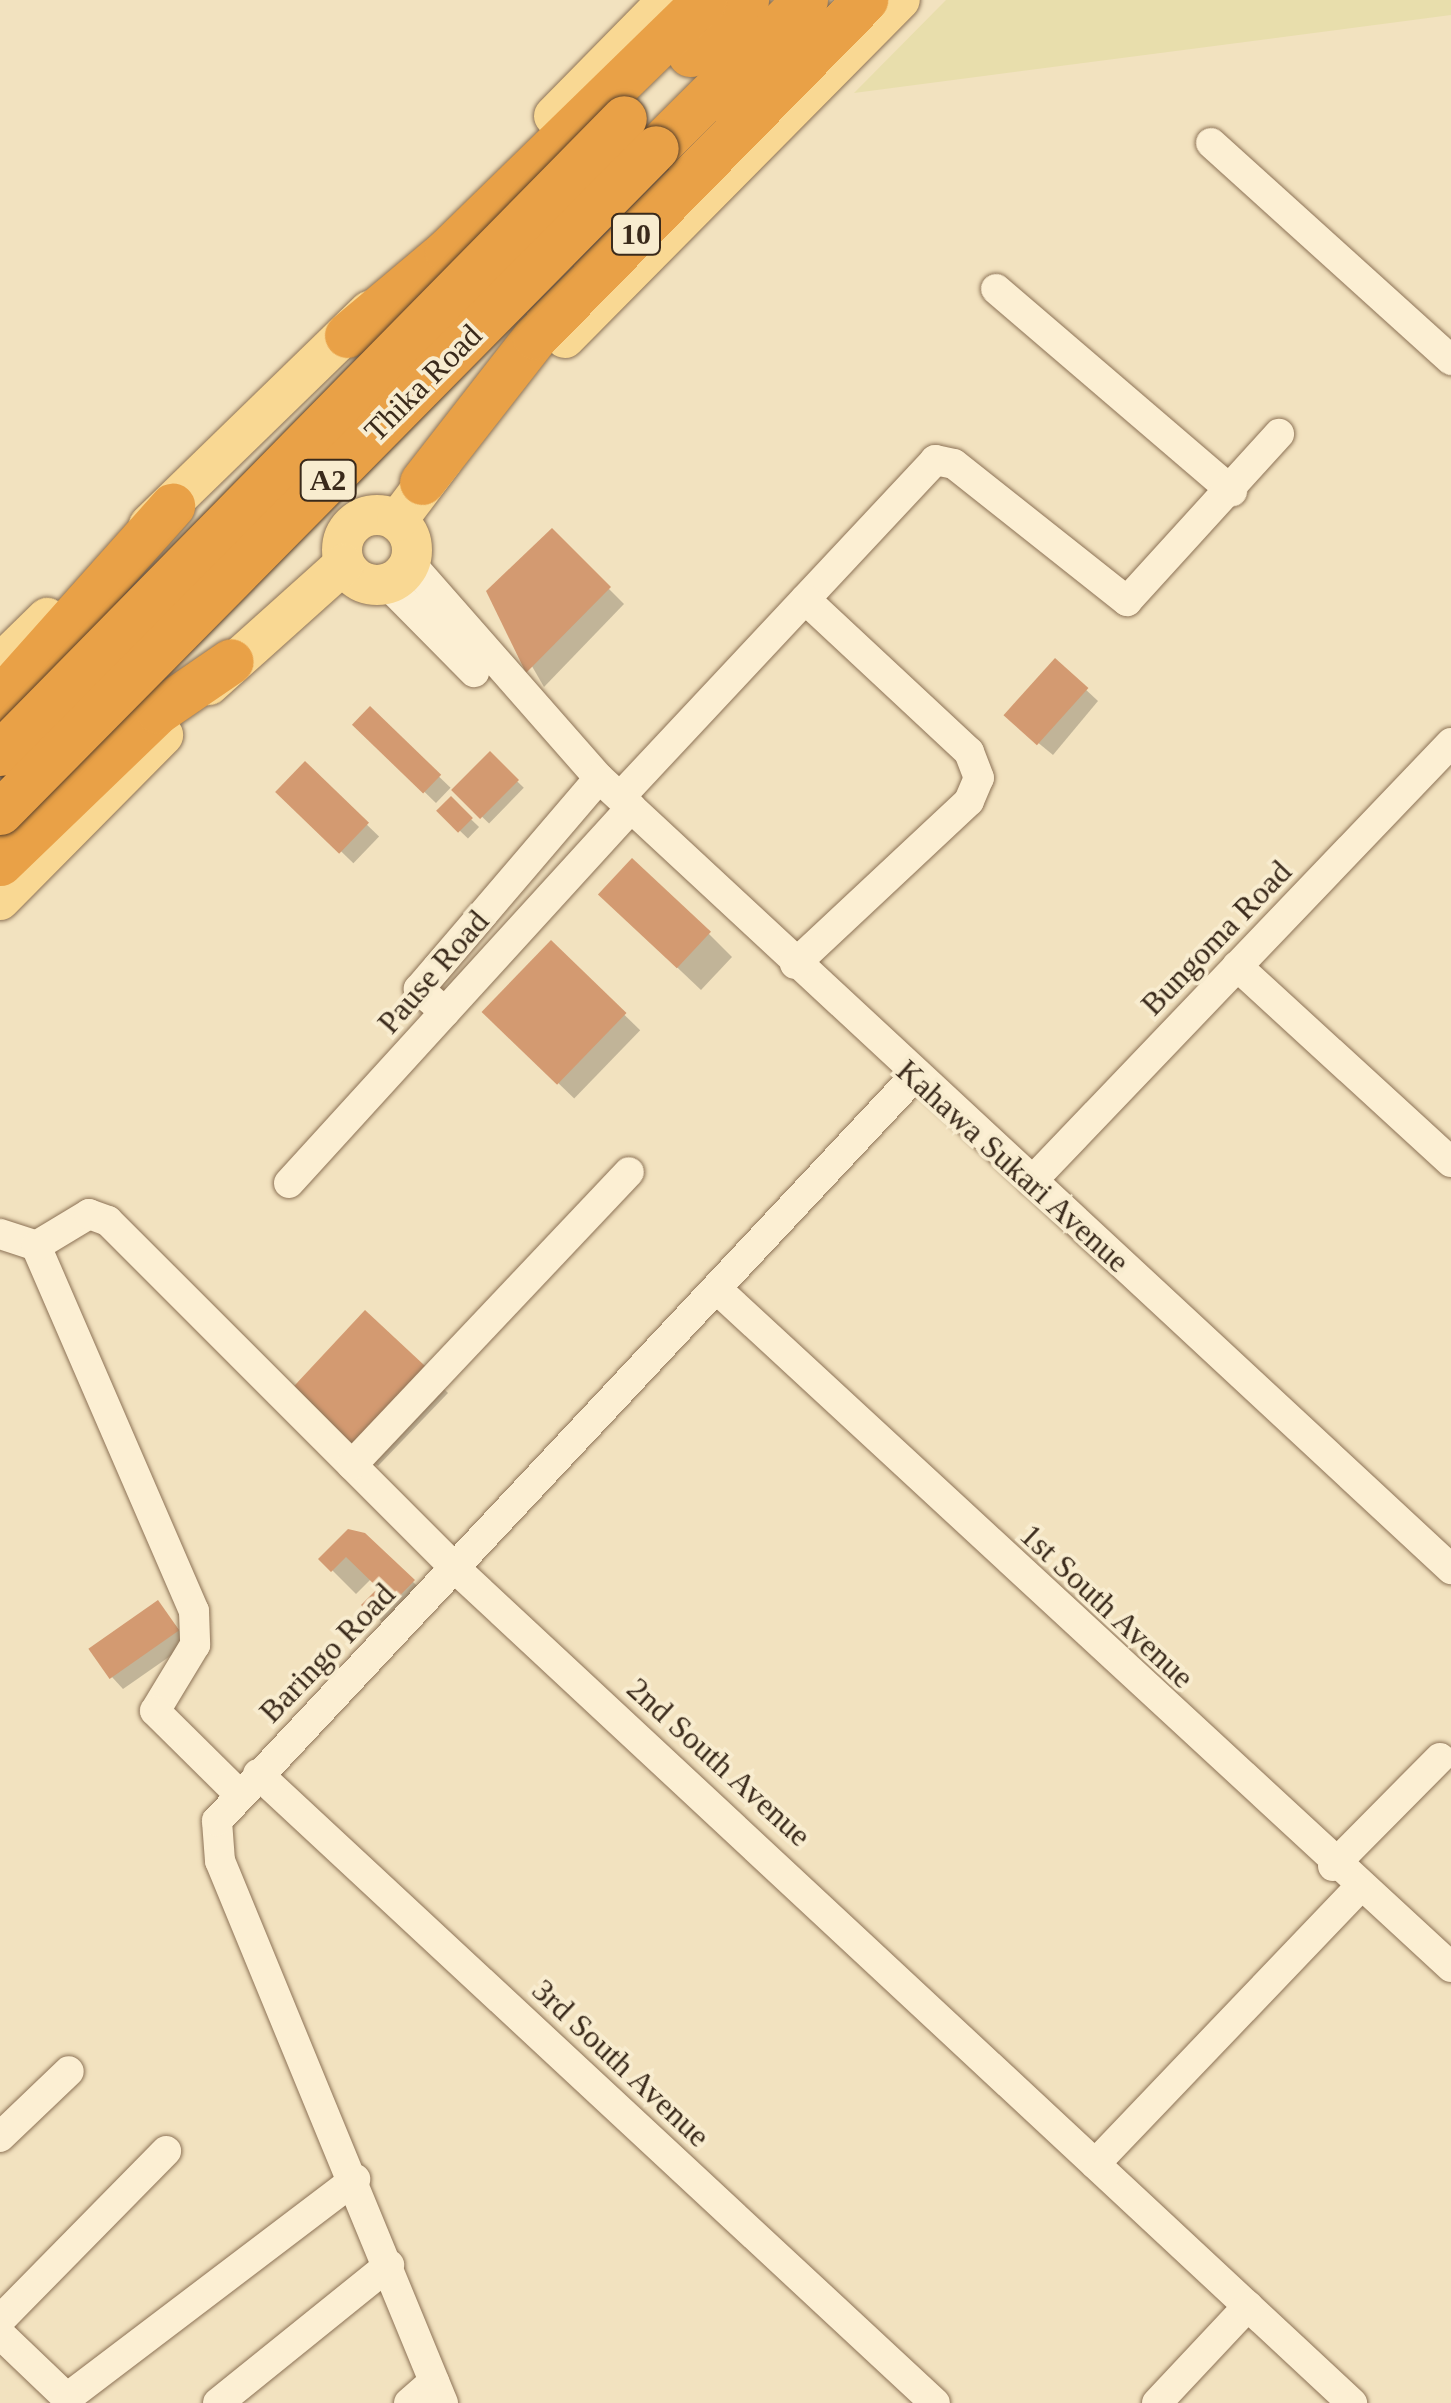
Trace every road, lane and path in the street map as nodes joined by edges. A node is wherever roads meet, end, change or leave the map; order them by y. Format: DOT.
graph roads {
  1 [pos="668,0"];
  2 [pos="704,0"];
  3 [pos="746,0"];
  4 [pos="805,0"];
  5 [pos="865,0"];
  6 [pos="900,0"];
  7 [pos="640,133"];
  8 [pos="1211,143"];
  9 [pos="996,289"];
  10 [pos="347,335"];
  11 [pos="1451,360"];
  12 [pos="260,423"];
  13 [pos="1279,434"];
  14 [pos="422,482"];
  15 [pos="1232,491"];
  16 [pos="172,506"];
  17 [pos="365,533"];
  18 [pos="399,573"];
  19 [pos="805,600"];
  20 [pos="231,661"];
  21 [pos="0,664"];
  22 [pos="0,700"];
  23 [pos="1451,743"];
  24 [pos="0,753"];
  25 [pos="607,785"];
  26 [pos="0,812"];
  27 [pos="0,863"];
  28 [pos="0,900"];
  29 [pos="795,964"];
  30 [pos="1237,966"];
  31 [pos="444,1012"];
  32 [pos="914,1078"];
  33 [pos="1451,1162"];
  34 [pos="629,1172"];
  35 [pos="1032,1181"];
  36 [pos="289,1183"];
  37 [pos="0,1234"];
  38 [pos="36,1246"];
  39 [pos="720,1292"];
  40 [pos="352,1464"];
  41 [pos="457,1570"];
  42 [pos="1451,1570"];
  43 [pos="1440,1758"];
  44 [pos="249,1784"];
  45 [pos="1333,1866"];
  46 [pos="1358,1888"];
  47 [pos="1451,1968"];
  48 [pos="68,2072"];
  49 [pos="0,2137"];
  50 [pos="166,2151"];
  51 [pos="1094,2164"];
  52 [pos="355,2179"];
  53 [pos="389,2265"];
  54 [pos="1248,2306"];
  55 [pos="0,2320"];
  56 [pos="0,2334"];
  57 [pos="439,2392"];
  58 [pos="218,2403"];
  59 [pos="409,2403"];
  60 [pos="935,2403"];
  61 [pos="1157,2403"];
  62 [pos="1352,2403"];
  1 -- 10 [label="main road"];
  2 -- 10 [label="highway"];
  3 -- 7 [label="highway, Thika Road / A2"];
  4 -- 7 [label="highway, Thika Road / A2"];
  5 -- 14 [label="highway, 10"];
  6 -- 14 [label="main road"];
  7 -- 24 [label="highway, Thika Road / A2, bridge"];
  7 -- 26 [label="highway, Thika Road / A2, bridge"];
  8 -- 11 [label="street"];
  9 -- 15 [label="street"];
  10 -- 12 [label="main road"];
  12 -- 16 [label="main road"];
  12 -- 17 [label="main road"];
  13 -- 15 [label="street"];
  14 -- 17 [label="main road"];
  15 -- 19 [label="street"];
  16 -- 21 [label="main road"];
  16 -- 22 [label="highway"];
  17 -- 18 [label="main road"];
  17 -- 18 [label="main road"];
  17 -- 20 [label="main road"];
  18 -- 25 [label="street, Kahawa Sukari Avenue"];
  19 -- 25 [label="street"];
  19 -- 29 [label="street"];
  20 -- 27 [label="highway"];
  20 -- 28 [label="main road"];
  23 -- 30 [label="street, Bungoma Road"];
  25 -- 29 [label="street, Kahawa Sukari Avenue"];
  25 -- 31 [label="street, Pause Road"];
  25 -- 31 [label="street"];
  29 -- 32 [label="street, Kahawa Sukari Avenue"];
  30 -- 33 [label="street"];
  30 -- 35 [label="street, Bungoma Road"];
  31 -- 36 [label="street, Pause Road"];
  32 -- 35 [label="street, Kahawa Sukari Avenue"];
  32 -- 39 [label="street, Baringo Road"];
  34 -- 40 [label="street"];
  35 -- 42 [label="street, Kahawa Sukari Avenue"];
  37 -- 38 [label="street"];
  38 -- 40 [label="street, 2nd South Avenue"];
  38 -- 44 [label="street, 3rd South Avenue"];
  39 -- 41 [label="street, Baringo Road"];
  39 -- 45 [label="street, 1st South Avenue"];
  40 -- 41 [label="street, 2nd South Avenue"];
  41 -- 44 [label="street, Baringo Road"];
  41 -- 51 [label="street, 2nd South Avenue"];
  43 -- 45 [label="street"];
  44 -- 52 [label="street, Baringo Road"];
  44 -- 60 [label="street, 3rd South Avenue"];
  45 -- 46 [label="street, 1st South Avenue"];
  46 -- 47 [label="street, 1st South Avenue"];
  46 -- 51 [label="street"];
  48 -- 49 [label="street"];
  50 -- 55 [label="street"];
  51 -- 54 [label="street, 2nd South Avenue"];
  52 -- 53 [label="street, Baringo Road"];
  52 -- 56 [label="street"];
  53 -- 57 [label="street, Baringo Road"];
  53 -- 58 [label="street"];
  54 -- 61 [label="street"];
  54 -- 62 [label="street, 2nd South Avenue"];
  57 -- 59 [label="street"];
}
